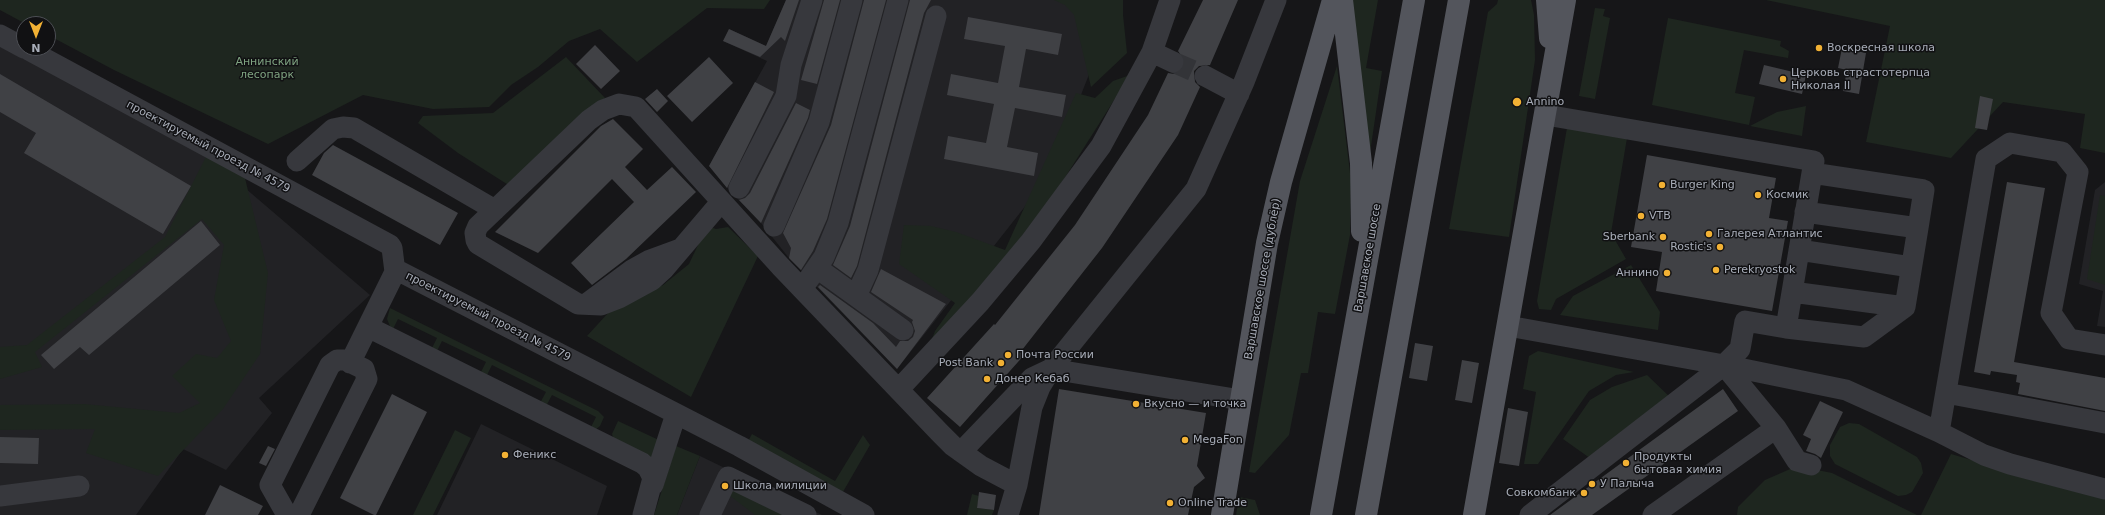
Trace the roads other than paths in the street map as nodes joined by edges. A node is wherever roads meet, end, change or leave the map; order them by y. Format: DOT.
graph roads {
  1 [pos="812,0"];
  2 [pos="852,0"];
  3 [pos="898,0"];
  4 [pos="1170,0"];
  5 [pos="1276,0"];
  6 [pos="1333,0"];
  7 [pos="1342,0"];
  8 [pos="1414,0"];
  9 [pos="1459,0"];
  10 [pos="1547,0"];
  11 [pos="1565,0"];
  12 [pos="936,16"];
  13 [pos="0,35"];
  14 [pos="16,44"];
  15 [pos="1152,52"];
  16 [pos="39,56"];
  17 [pos="1173,62"];
  18 [pos="1205,76"];
  19 [pos="1552,77"];
  20 [pos="1239,94"];
  21 [pos="1546,115"];
  22 [pos="297,161"];
  23 [pos="1812,173"];
  24 [pos="739,188"];
  25 [pos="721,202"];
  26 [pos="495,210"];
  27 [pos="1806,212"];
  28 [pos="774,226"];
  29 [pos="1918,228"];
  30 [pos="1799,250"];
  31 [pos="1911,267"];
  32 [pos="817,268"];
  33 [pos="395,269"];
  34 [pos="802,289"];
  35 [pos="1792,292"];
  36 [pos="856,296"];
  37 [pos="1905,307"];
  38 [pos="1357,316"];
  39 [pos="1508,326"];
  40 [pos="368,327"];
  41 [pos="1786,328"];
  42 [pos="903,330"];
  43 [pos="2105,345"];
  44 [pos="350,363"];
  45 [pos="1724,365"];
  46 [pos="1043,375"];
  47 [pos="898,389"];
  48 [pos="1946,393"];
  49 [pos="1234,399"];
  50 [pos="676,414"];
  51 [pos="2105,423"];
  52 [pos="1776,428"];
  53 [pos="1939,432"];
  54 [pos="961,452"];
  55 [pos="1811,465"];
  56 [pos="653,485"];
  57 [pos="1017,485"];
  58 [pos="79,486"];
  59 [pos="2105,488"];
  60 [pos="0,496"];
  61 [pos="287,515"];
  62 [pos="299,515"];
  63 [pos="643,515"];
  64 [pos="710,515"];
  65 [pos="806,515"];
  66 [pos="864,515"];
  67 [pos="1008,515"];
  68 [pos="1222,515"];
  69 [pos="1321,515"];
  70 [pos="1366,515"];
  71 [pos="1474,515"];
  72 [pos="1530,515"];
  73 [pos="1653,515"];
  1 -- 24 [label="street"];
  2 -- 28 [label="street"];
  3 -- 32 [label="street"];
  4 -- 15 [label="street"];
  5 -- 20 [label="street"];
  6 -- 49 [label="main road, Варшавское шоссе (дублёр)"];
  7 -- 38 [label="main road"];
  8 -- 38 [label="main road, Варшавское шоссе"];
  9 -- 70 [label="main road"];
  10 -- 19 [label="main road"];
  11 -- 19 [label="main road"];
  12 -- 36 [label="street"];
  13 -- 14 [label="street, проектируемый проезд № 4579"];
  15 -- 17 [label="street"];
  15 -- 47 [label="street"];
  16 -- 33 [label="street, проектируемый проезд № 4579"];
  18 -- 20 [label="street"];
  19 -- 21 [label="main road"];
  20 -- 46 [label="street"];
  21 -- 23 [label="street"];
  21 -- 39 [label="main road"];
  22 -- 26 [label="street"];
  23 -- 27 [label="street"];
  23 -- 29 [label="street"];
  25 -- 26 [label="street"];
  25 -- 26 [label="street"];
  25 -- 34 [label="street"];
  27 -- 29 [label="street"];
  27 -- 30 [label="street"];
  29 -- 31 [label="street"];
  30 -- 31 [label="street"];
  30 -- 35 [label="street"];
  31 -- 37 [label="street"];
  32 -- 34 [label="street"];
  32 -- 36 [label="street"];
  33 -- 40 [label="street"];
  33 -- 50 [label="street, проектируемый проезд № 4579"];
  34 -- 47 [label="street"];
  35 -- 37 [label="street"];
  35 -- 41 [label="street"];
  36 -- 42 [label="street"];
  37 -- 41 [label="street"];
  38 -- 69 [label="main road, Варшавское шоссе"];
  39 -- 45 [label="street"];
  39 -- 71 [label="main road"];
  40 -- 44 [label="street"];
  40 -- 56 [label="street"];
  41 -- 45 [label="street"];
  43 -- 48 [label="street"];
  44 -- 61 [label="street"];
  44 -- 62 [label="street"];
  45 -- 52 [label="street"];
  45 -- 53 [label="street"];
  45 -- 72 [label="street"];
  46 -- 49 [label="street"];
  46 -- 49 [label="street"];
  46 -- 54 [label="street"];
  46 -- 57 [label="street"];
  47 -- 54 [label="street"];
  48 -- 51 [label="street"];
  48 -- 53 [label="street"];
  49 -- 68 [label="main road, Варшавское шоссе (дублёр)"];
  50 -- 56 [label="street"];
  50 -- 66 [label="street, проектируемый проезд № 4579"];
  52 -- 55 [label="street"];
  52 -- 73 [label="street"];
  53 -- 59 [label="street"];
  54 -- 57 [label="street"];
  56 -- 63 [label="street"];
  57 -- 67 [label="street"];
  58 -- 60 [label="street"];
  64 -- 65 [label="street"];
}
